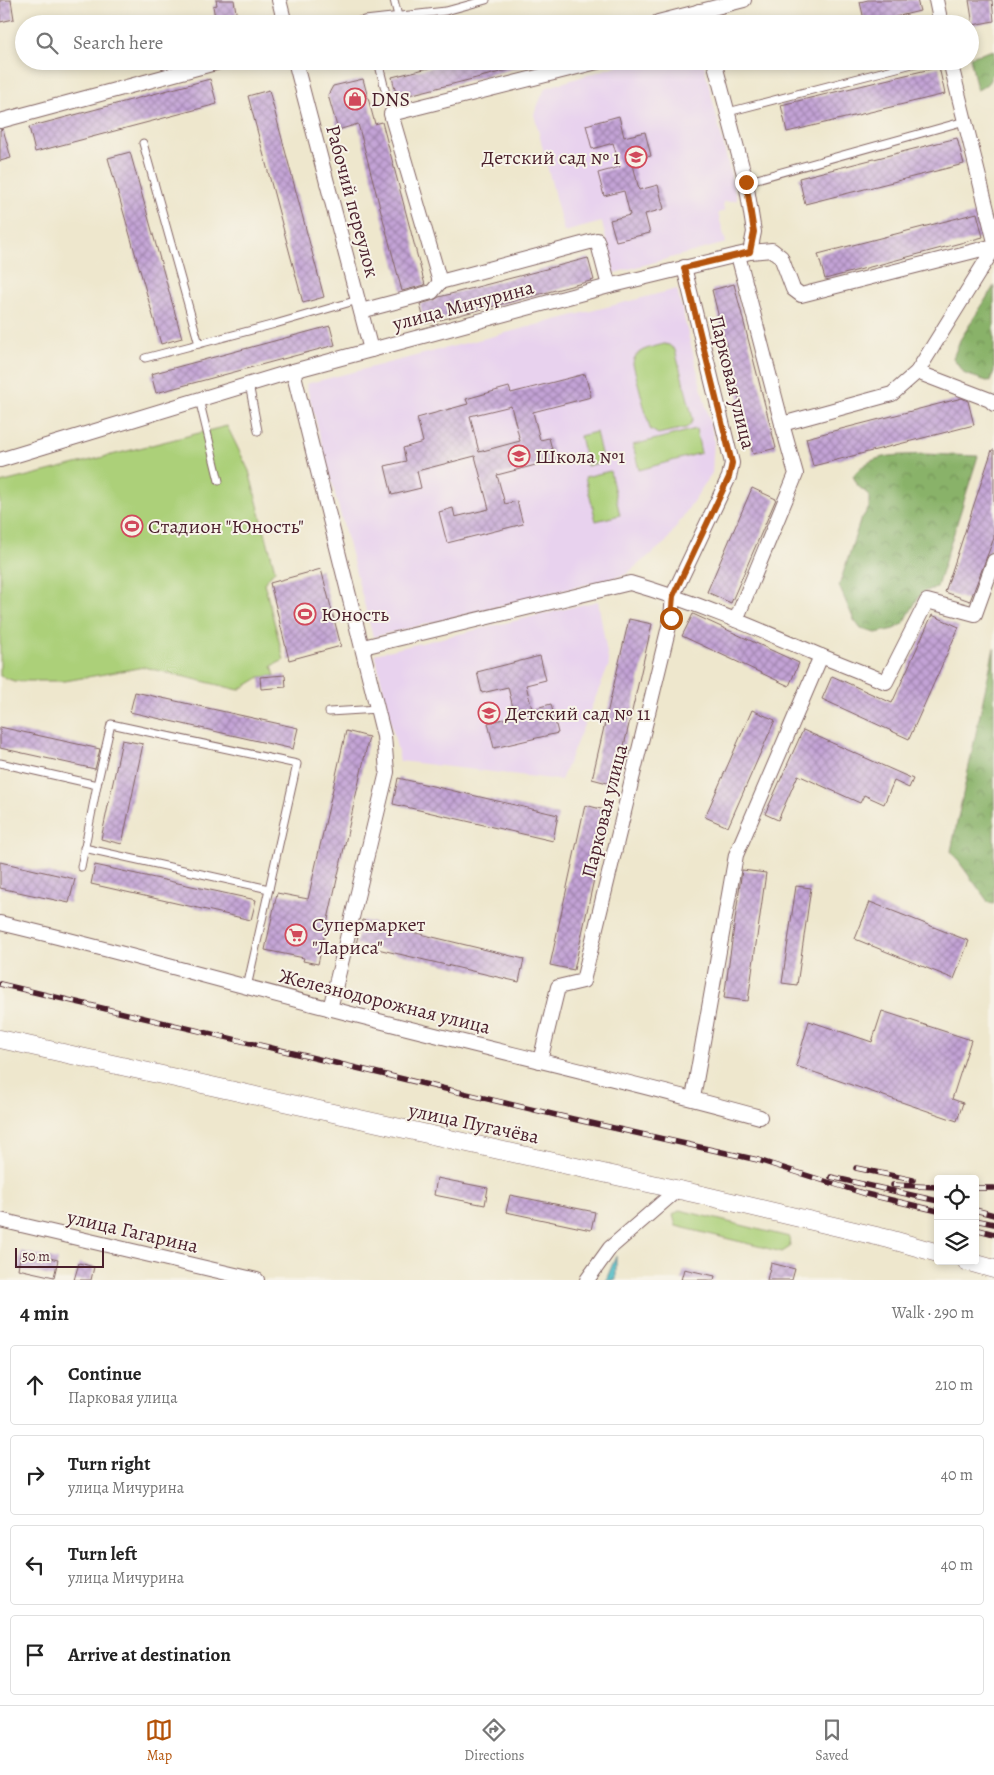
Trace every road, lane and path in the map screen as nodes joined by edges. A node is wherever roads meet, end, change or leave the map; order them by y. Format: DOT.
graph roads {
  1 [pos="279,0"];
  2 [pos="394,0"];
  3 [pos="486,0"];
  4 [pos="744,0"];
  5 [pos="936,0"];
  6 [pos="283,15"];
  7 [pos="398,15"];
  8 [pos="408,15"];
  9 [pos="706,15"];
  10 [pos="939,15"];
  11 [pos="189,70"];
  12 [pos="297,70"];
  13 [pos="380,70"];
  14 [pos="566,70"];
  15 [pos="716,70"];
  16 [pos="889,70"];
  17 [pos="952,70"];
  18 [pos="728,112"];
  19 [pos="392,114"];
  20 [pos="0,121"];
  21 [pos="965,121"];
  22 [pos="143,143"];
  23 [pos="746,182"];
  24 [pos="994,238"];
  25 [pos="994,247"];
  26 [pos="744,253"];
  27 [pos="684,268"];
  28 [pos="440,282"];
  29 [pos="609,286"];
  30 [pos="360,306"];
  31 [pos="199,344"];
  32 [pos="371,350"];
  33 [pos="145,358"];
  34 [pos="293,371"];
  35 [pos="917,372"];
  36 [pos="249,384"];
  37 [pos="199,399"];
  38 [pos="994,404"];
  39 [pos="782,424"];
  40 [pos="258,431"];
  41 [pos="0,460"];
  42 [pos="218,481"];
  43 [pos="994,561"];
  44 [pos="673,596"];
  45 [pos="736,620"];
  46 [pos="363,648"];
  47 [pos="821,656"];
  48 [pos="378,710"];
  49 [pos="328,712"];
  50 [pos="0,763"];
  51 [pos="97,785"];
  52 [pos="84,848"];
  53 [pos="81,867"];
  54 [pos="269,889"];
  55 [pos="0,923"];
  56 [pos="247,987"];
  57 [pos="330,1009"];
  58 [pos="0,1039"];
  59 [pos="540,1061"];
  60 [pos="693,1098"];
  61 [pos="760,1117"];
  62 [pos="677,1190"];
  63 [pos="0,1220"];
  64 [pos="934,1252"];
  65 [pos="979,1265"];
  66 [pos="994,1269"];
  67 [pos="257,1280"];
  68 [pos="587,1280"];
  1 -- 6 [label="street"];
  2 -- 7 [label="lane"];
  3 -- 8 [label="lane"];
  4 -- 9 [label="street"];
  5 -- 10 [label="street"];
  11 -- 20 [label="street"];
  12 -- 30 [label="street, Рабочий переулок"];
  13 -- 19 [label="lane"];
  14 -- 19 [label="street"];
  15 -- 18 [label="street"];
  16 -- 18 [label="lane"];
  17 -- 21 [label="street"];
  18 -- 23 [label="street"];
  19 -- 28 [label="street"];
  21 -- 23 [label="lane"];
  21 -- 24 [label="street"];
  22 -- 31 [label="lane"];
  23 -- 26 [label="street"];
  25 -- 26 [label="street, улица Мичурина"];
  25 -- 35 [label="street, Парковая улица"];
  26 -- 27 [label="street, улица Мичурина"];
  26 -- 39 [label="street, Парковая улица"];
  27 -- 29 [label="street, улица Мичурина"];
  27 -- 44 [label="street, Парковая улица"];
  28 -- 29 [label="street"];
  28 -- 30 [label="street"];
  29 -- 32 [label="street, улица Мичурина"];
  30 -- 31 [label="lane"];
  30 -- 32 [label="street, Рабочий переулок"];
  31 -- 33 [label="lane"];
  32 -- 34 [label="street, улица Мичурина"];
  34 -- 36 [label="street, улица Мичурина"];
  34 -- 46 [label="street"];
  35 -- 38 [label="street"];
  35 -- 39 [label="street, Парковая улица"];
  36 -- 37 [label="street, улица Мичурина"];
  36 -- 40 [label="lane"];
  37 -- 41 [label="street, улица Мичурина"];
  37 -- 42 [label="lane"];
  39 -- 45 [label="street"];
  43 -- 47 [label="street"];
  44 -- 45 [label="street"];
  44 -- 46 [label="street"];
  44 -- 59 [label="street, Парковая улица"];
  45 -- 47 [label="street"];
  46 -- 48 [label="street"];
  47 -- 60 [label="street"];
  48 -- 49 [label="lane"];
  48 -- 57 [label="street"];
  50 -- 51 [label="lane"];
  51 -- 52 [label="lane"];
  51 -- 54 [label="lane"];
  52 -- 53 [label="lane"];
  52 -- 54 [label="lane"];
  54 -- 56 [label="lane"];
  55 -- 56 [label="street, Железнодорожная улица"];
  56 -- 57 [label="street, Железнодорожная улица"];
  57 -- 59 [label="street, Железнодорожная улица"];
  58 -- 62 [label="street, улица Пугачёва"];
  59 -- 60 [label="street, Железнодорожная улица"];
  60 -- 61 [label="street, Железнодорожная улица"];
  62 -- 64 [label="street, улица Пугачёва"];
  62 -- 68 [label="street"];
  63 -- 67 [label="street, улица Гагарина"];
  65 -- 66 [label="street"];
}
